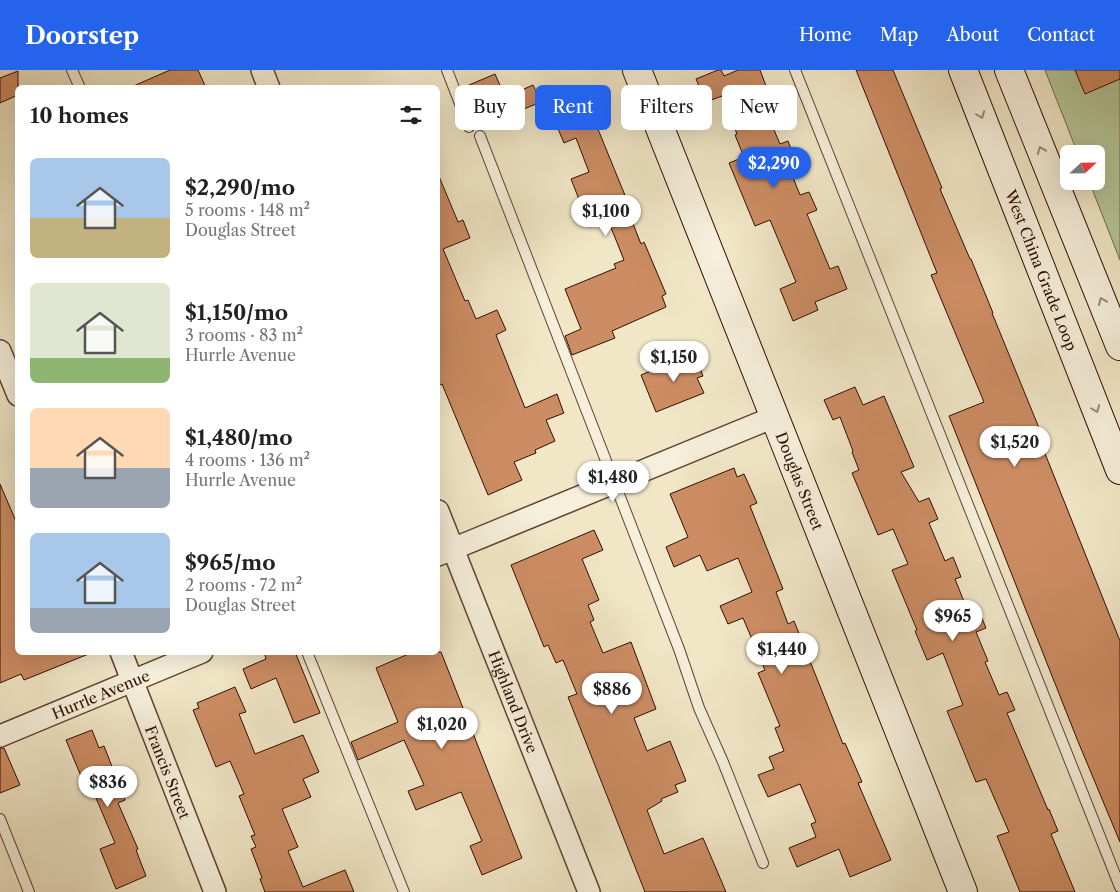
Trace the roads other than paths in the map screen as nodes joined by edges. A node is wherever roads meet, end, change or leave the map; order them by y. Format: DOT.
graph roads {
  1 [pos="72,70"];
  2 [pos="262,70"];
  3 [pos="447,70"];
  4 [pos="636,70"];
  5 [pos="795,70"];
  6 [pos="963,70"];
  7 [pos="1009,70"];
  8 [pos="79,85"];
  9 [pos="268,85"];
  10 [pos="455,91"];
  11 [pos="480,136"];
  12 [pos="1120,346"];
  13 [pos="0,351"];
  14 [pos="15,387"];
  15 [pos="774,417"];
  16 [pos="1120,470"];
  17 [pos="615,482"];
  18 [pos="440,523"];
  19 [pos="445,552"];
  20 [pos="122,655"];
  21 [pos="195,655"];
  22 [pos="308,655"];
  23 [pos="132,681"];
  24 [pos="0,736"];
  25 [pos="0,819"];
  26 [pos="763,863"];
  27 [pos="1120,887"];
  28 [pos="29,892"];
  29 [pos="215,892"];
  30 [pos="404,892"];
  31 [pos="589,892"];
  32 [pos="963,892"];
  1 -- 8 [label="lane"];
  2 -- 9 [label="street"];
  3 -- 10 [label="lane"];
  4 -- 15 [label="street, Douglas Street"];
  5 -- 27 [label="lane"];
  6 -- 16 [label="street, West China Grade Loop, one-way"];
  12 -- 7 [label="street, one-way"];
  11 -- 17 [label="lane"];
  13 -- 14 [label="street"];
  15 -- 17 [label="street"];
  15 -- 32 [label="street, Douglas Street"];
  17 -- 19 [label="street"];
  17 -- 26 [label="lane"];
  18 -- 19 [label="street, Highland Drive"];
  19 -- 31 [label="street, Highland Drive"];
  20 -- 23 [label="street, Francis Street"];
  21 -- 23 [label="street, Hurrle Avenue"];
  22 -- 30 [label="lane"];
  23 -- 24 [label="street, Hurrle Avenue"];
  23 -- 29 [label="street, Francis Street"];
  25 -- 28 [label="lane"];
}
